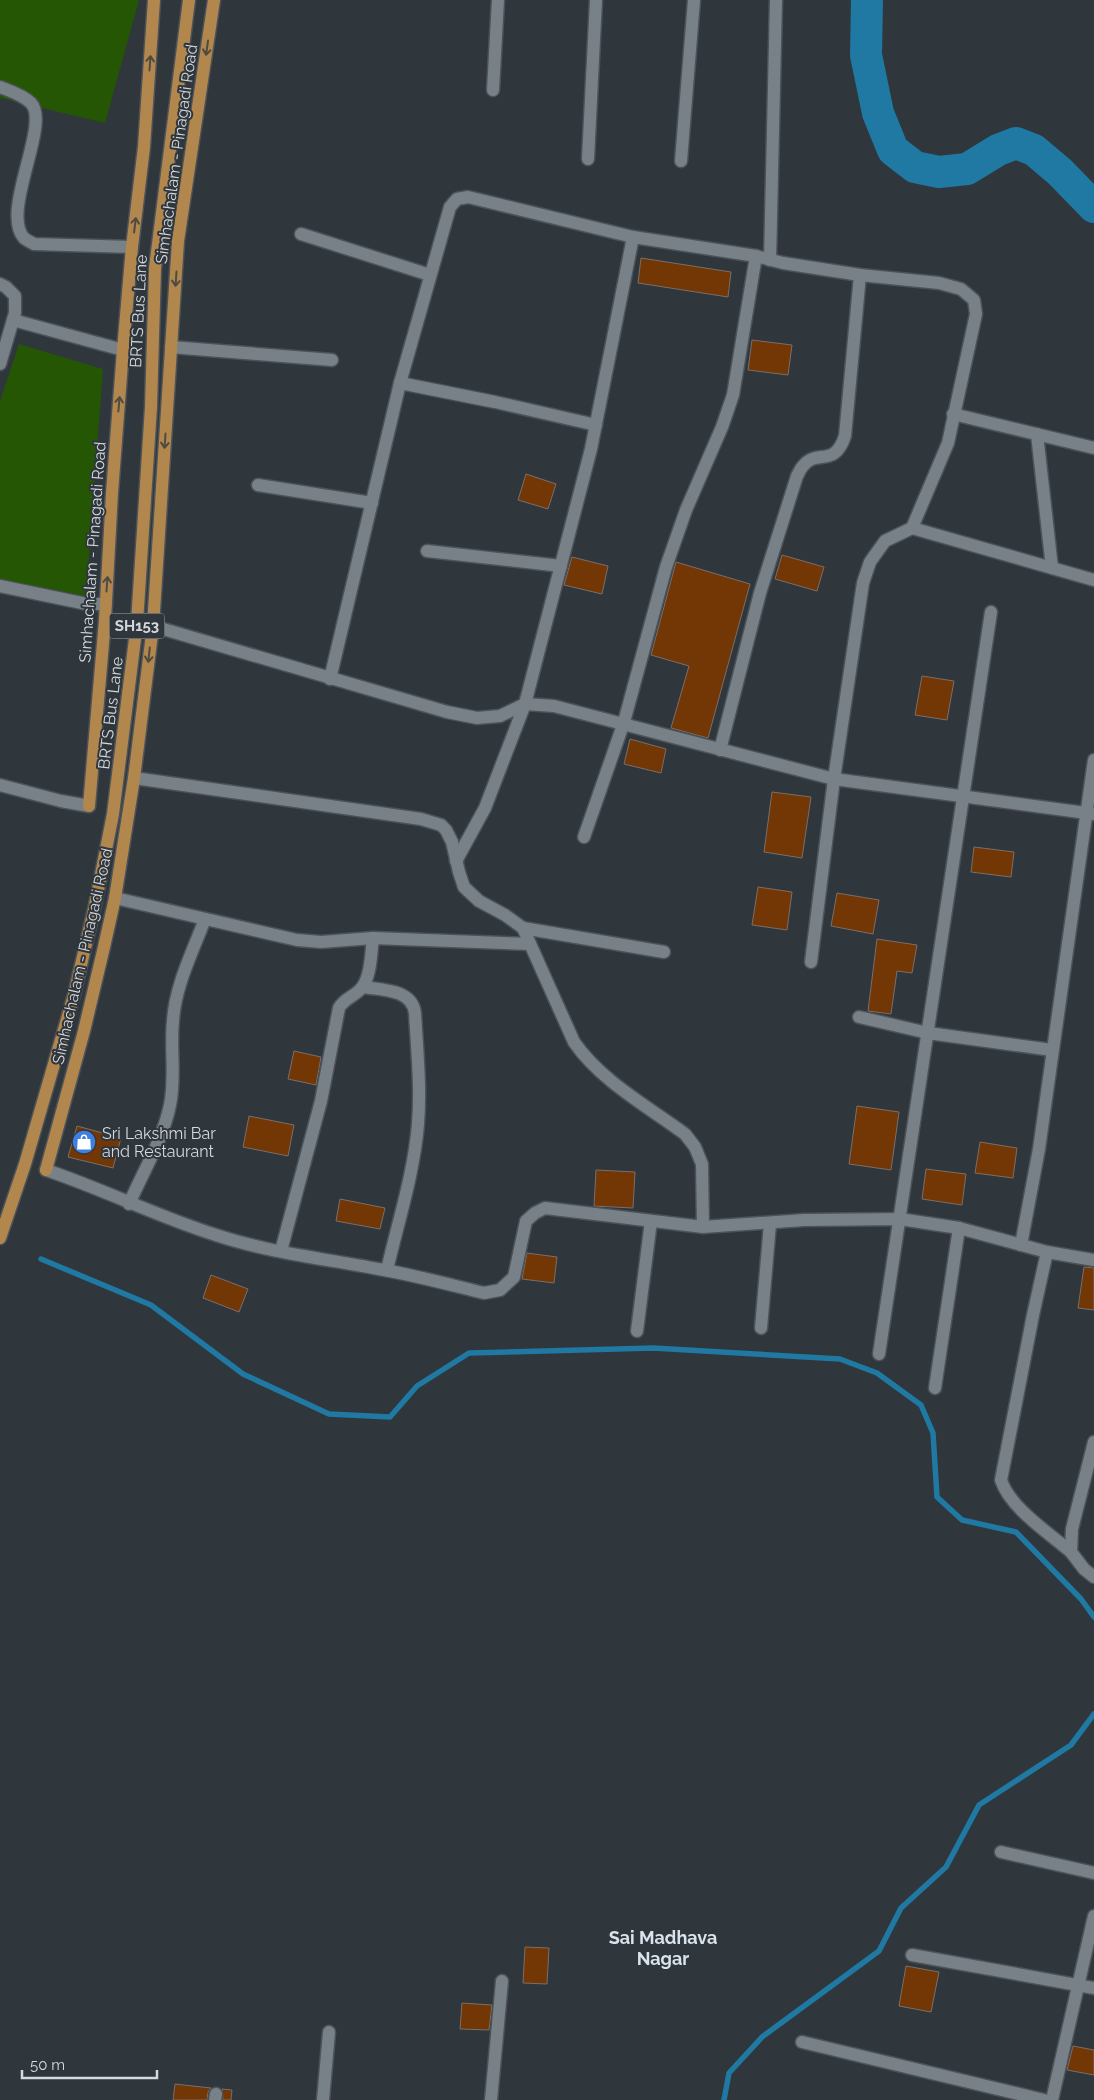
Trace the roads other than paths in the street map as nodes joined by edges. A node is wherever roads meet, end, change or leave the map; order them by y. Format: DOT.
graph roads {
  1 [pos="154,0"];
  2 [pos="189,0"];
  3 [pos="214,0"];
  4 [pos="498,0"];
  5 [pos="596,0"];
  6 [pos="694,0"];
  7 [pos="776,0"];
  8 [pos="0,87"];
  9 [pos="493,90"];
  10 [pos="588,159"];
  11 [pos="681,161"];
  12 [pos="301,234"];
  13 [pos="633,237"];
  14 [pos="132,247"];
  15 [pos="756,256"];
  16 [pos="770,260"];
  17 [pos="430,275"];
  18 [pos="860,275"];
  19 [pos="0,284"];
  20 [pos="13,320"];
  21 [pos="171,348"];
  22 [pos="123,350"];
  23 [pos="332,360"];
  24 [pos="0,364"];
  25 [pos="400,383"];
  26 [pos="952,414"];
  27 [pos="596,425"];
  28 [pos="1037,434"];
  29 [pos="1094,448"];
  30 [pos="258,486"];
  31 [pos="372,503"];
  32 [pos="912,528"];
  33 [pos="427,550"];
  34 [pos="560,566"];
  35 [pos="1052,568"];
  36 [pos="1094,580"];
  37 [pos="0,586"];
  38 [pos="106,604"];
  39 [pos="991,612"];
  40 [pos="105,620"];
  41 [pos="137,623"];
  42 [pos="153,626"];
  43 [pos="330,679"];
  44 [pos="525,704"];
  45 [pos="624,722"];
  46 [pos="720,750"];
  47 [pos="1094,760"];
  48 [pos="134,778"];
  49 [pos="834,779"];
  50 [pos="0,785"];
  51 [pos="962,796"];
  52 [pos="89,806"];
  53 [pos="1090,813"];
  54 [pos="584,837"];
  55 [pos="456,861"];
  56 [pos="115,898"];
  57 [pos="205,919"];
  58 [pos="523,928"];
  59 [pos="373,938"];
  60 [pos="530,944"];
  61 [pos="664,952"];
  62 [pos="810,962"];
  63 [pos="363,987"];
  64 [pos="859,1017"];
  65 [pos="928,1033"];
  66 [pos="1052,1050"];
  67 [pos="46,1170"];
  68 [pos="129,1204"];
  69 [pos="900,1219"];
  70 [pos="651,1221"];
  71 [pos="770,1224"];
  72 [pos="703,1227"];
  73 [pos="959,1228"];
  74 [pos="0,1238"];
  75 [pos="1021,1244"];
  76 [pos="281,1251"];
  77 [pos="1047,1252"];
  78 [pos="1094,1260"];
  79 [pos="387,1270"];
  80 [pos="761,1328"];
  81 [pos="638,1331"];
  82 [pos="879,1354"];
  83 [pos="936,1388"];
  84 [pos="1094,1442"];
  85 [pos="1071,1552"];
  86 [pos="1094,1577"];
  87 [pos="1001,1852"];
  88 [pos="1094,1874"];
  89 [pos="1094,1916"];
  90 [pos="912,1955"];
  91 [pos="502,1981"];
  92 [pos="1077,1984"];
  93 [pos="1094,1988"];
  94 [pos="329,2032"];
  95 [pos="802,2042"];
  96 [pos="323,2100"];
  97 [pos="491,2100"];
  98 [pos="1044,2100"];
  99 [pos="1052,2100"];
  14 -- 1 [label="main road, Simhachalam - Pinagadi Road, one-way"];
  2 -- 41 [label="main road, BRTS Bus Lane / SH153"];
  3 -- 21 [label="main road, Simhachalam - Pinagadi Road, one-way"];
  4 -- 9 [label="street"];
  5 -- 10 [label="street"];
  6 -- 11 [label="street"];
  7 -- 16 [label="street"];
  8 -- 14 [label="street"];
  12 -- 17 [label="street"];
  13 -- 15 [label="street"];
  13 -- 17 [label="street"];
  13 -- 27 [label="street"];
  14 -- 22 [label="main road, Simhachalam - Pinagadi Road"];
  15 -- 16 [label="street"];
  15 -- 45 [label="street"];
  16 -- 18 [label="street"];
  17 -- 25 [label="street"];
  18 -- 26 [label="street"];
  18 -- 46 [label="street"];
  19 -- 20 [label="street"];
  20 -- 22 [label="street"];
  20 -- 24 [label="street"];
  21 -- 23 [label="street"];
  21 -- 42 [label="main road, Simhachalam - Pinagadi Road, one-way"];
  38 -- 22 [label="main road, Simhachalam - Pinagadi Road, one-way"];
  25 -- 27 [label="street"];
  25 -- 31 [label="street"];
  26 -- 28 [label="street"];
  26 -- 32 [label="street"];
  27 -- 34 [label="street"];
  28 -- 29 [label="street"];
  28 -- 35 [label="street"];
  30 -- 31 [label="street"];
  31 -- 43 [label="street"];
  32 -- 35 [label="street"];
  32 -- 49 [label="street"];
  33 -- 34 [label="street"];
  34 -- 44 [label="street"];
  35 -- 36 [label="street"];
  37 -- 38 [label="street"];
  38 -- 40 [label="main road, Simhachalam - Pinagadi Road"];
  39 -- 51 [label="street"];
  40 -- 41 [label="street"];
  40 -- 52 [label="main road, Simhachalam - Pinagadi Road"];
  41 -- 42 [label="street"];
  41 -- 74 [label="main road, BRTS Bus Lane / SH153"];
  42 -- 43 [label="street"];
  42 -- 48 [label="main road, Simhachalam - Pinagadi Road, one-way"];
  43 -- 44 [label="street"];
  44 -- 45 [label="street"];
  44 -- 55 [label="street"];
  45 -- 46 [label="street"];
  45 -- 54 [label="street"];
  46 -- 49 [label="street"];
  47 -- 53 [label="street"];
  48 -- 55 [label="street"];
  48 -- 56 [label="main road, Simhachalam - Pinagadi Road"];
  49 -- 51 [label="street"];
  49 -- 62 [label="street"];
  50 -- 52 [label="street"];
  51 -- 53 [label="street"];
  51 -- 65 [label="street"];
  53 -- 66 [label="street"];
  55 -- 58 [label="street"];
  56 -- 57 [label="street"];
  56 -- 67 [label="main road, Simhachalam - Pinagadi Road"];
  57 -- 59 [label="street"];
  57 -- 68 [label="street"];
  58 -- 60 [label="street"];
  58 -- 61 [label="street"];
  59 -- 60 [label="street"];
  59 -- 63 [label="street"];
  60 -- 72 [label="street"];
  63 -- 76 [label="street"];
  63 -- 79 [label="street"];
  64 -- 65 [label="street"];
  65 -- 66 [label="street"];
  65 -- 69 [label="street"];
  66 -- 75 [label="street"];
  67 -- 68 [label="street"];
  68 -- 76 [label="street"];
  69 -- 71 [label="street"];
  69 -- 73 [label="street"];
  69 -- 82 [label="street"];
  70 -- 72 [label="street"];
  70 -- 79 [label="street"];
  70 -- 81 [label="street"];
  71 -- 72 [label="street"];
  71 -- 80 [label="street"];
  73 -- 75 [label="street"];
  73 -- 83 [label="street"];
  75 -- 77 [label="street"];
  76 -- 79 [label="street"];
  77 -- 78 [label="street"];
  77 -- 85 [label="street"];
  84 -- 85 [label="street"];
  85 -- 86 [label="street"];
  87 -- 88 [label="street"];
  89 -- 92 [label="street"];
  90 -- 92 [label="street"];
  91 -- 97 [label="street"];
  92 -- 93 [label="street"];
  92 -- 99 [label="street"];
  94 -- 96 [label="street"];
  95 -- 98 [label="street"];
}
